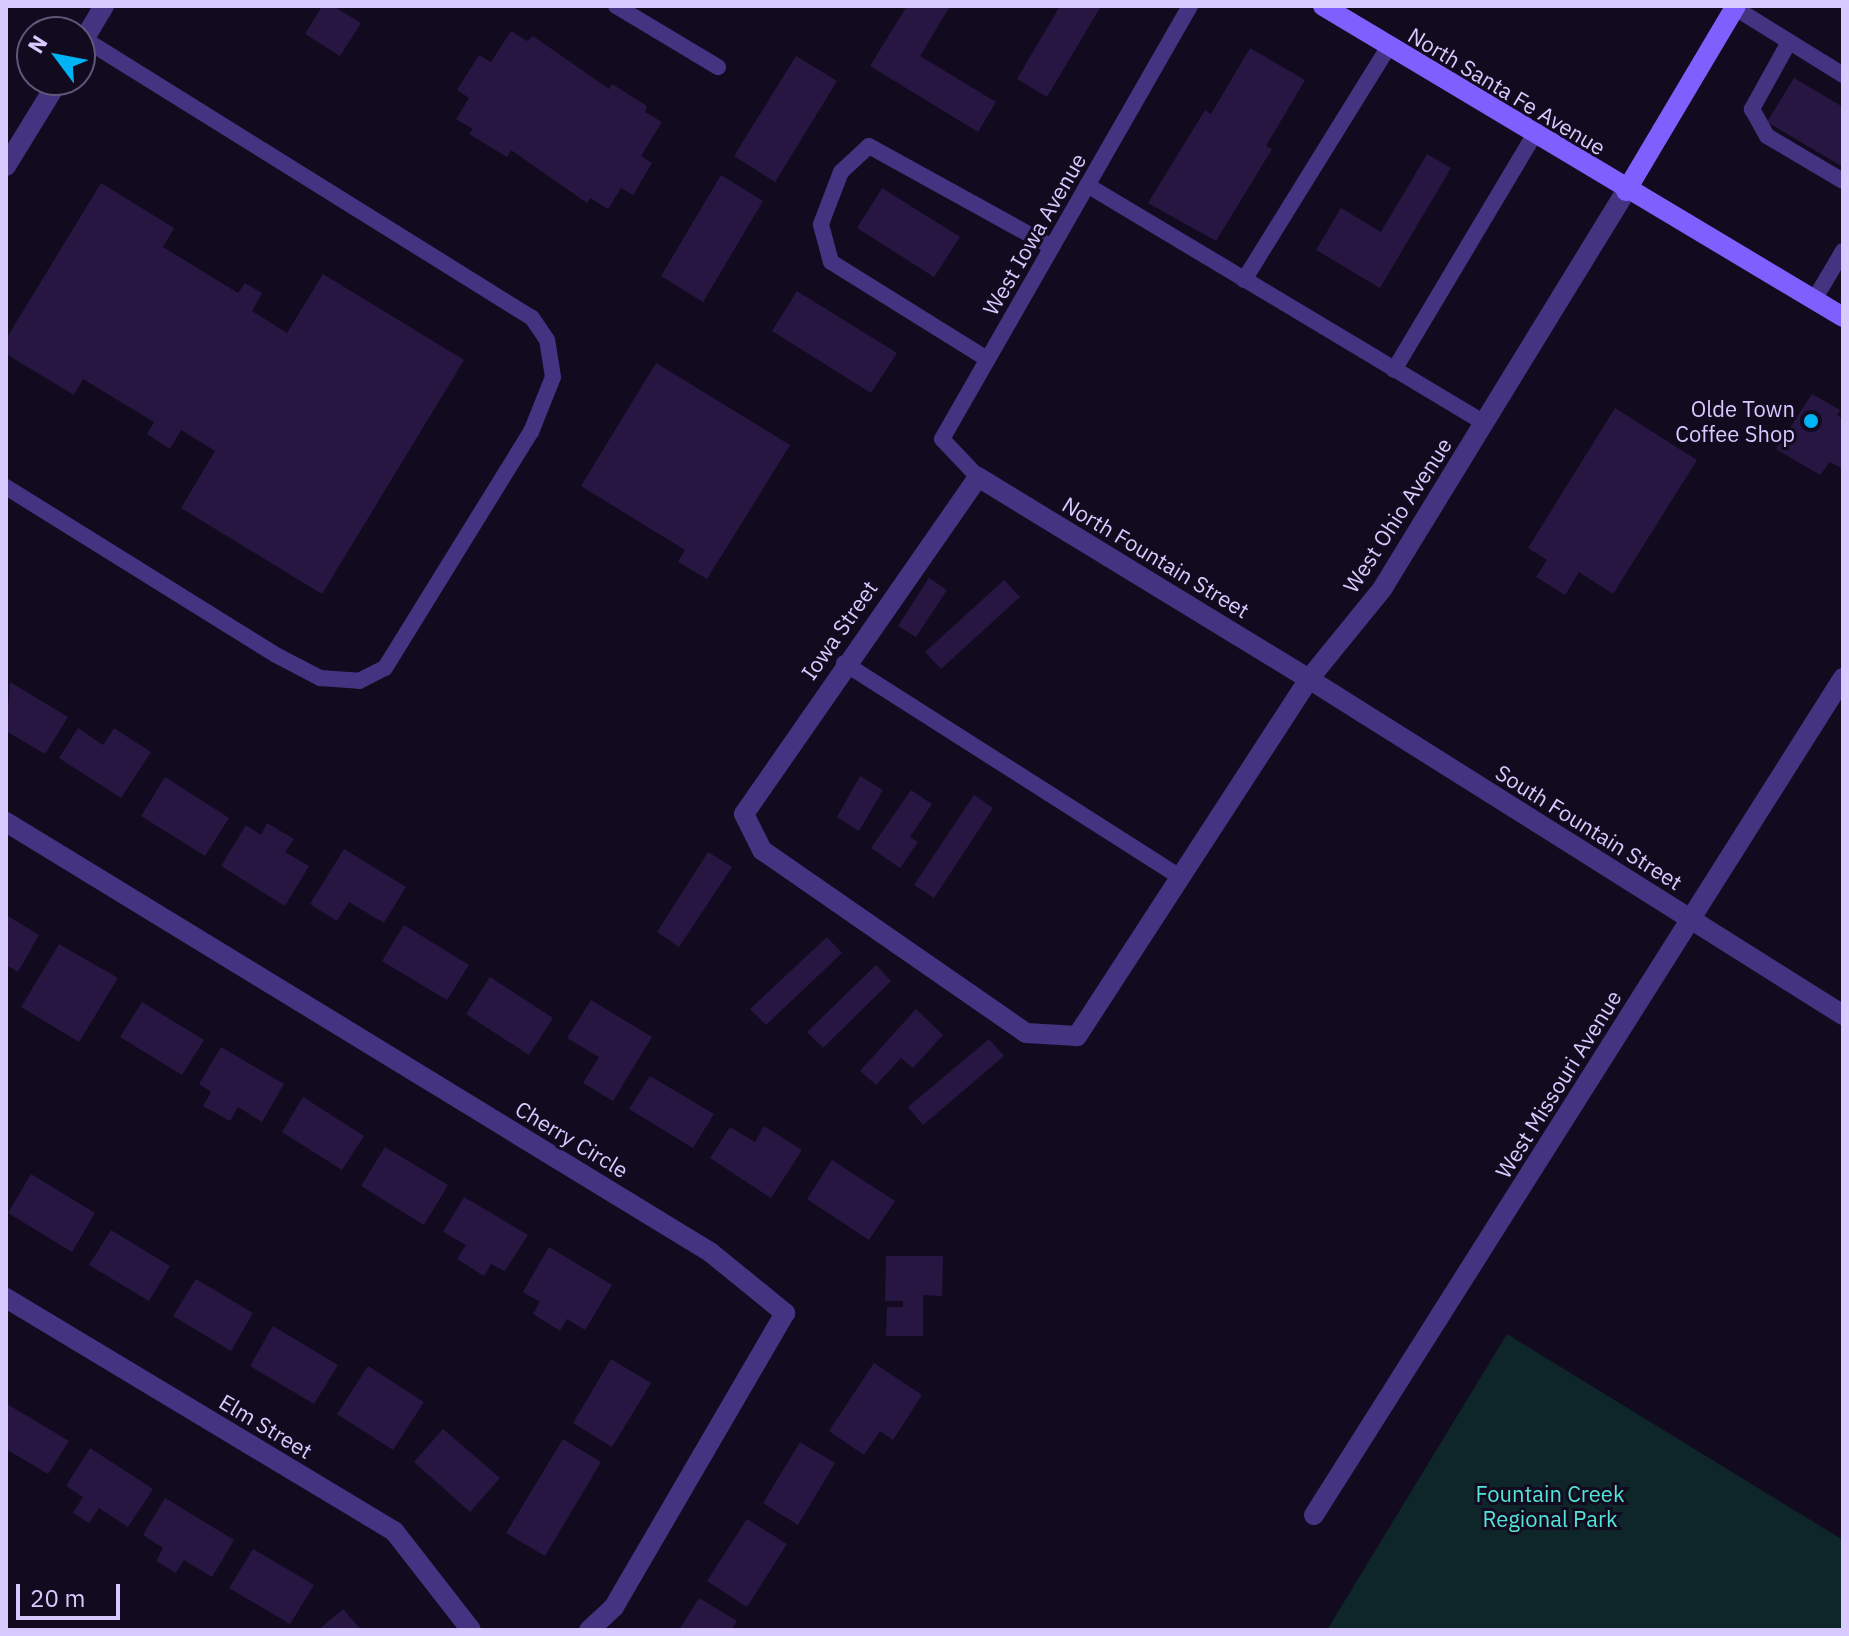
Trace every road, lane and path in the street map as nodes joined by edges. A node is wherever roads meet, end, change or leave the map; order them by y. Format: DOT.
graph roads {
  1 [pos="616,6"];
  2 [pos="1190,6"];
  3 [pos="1323,6"];
  4 [pos="1735,7"];
  5 [pos="1789,42"];
  6 [pos="1389,46"];
  7 [pos="96,51"];
  8 [pos="718,67"];
  9 [pos="1843,75"];
  10 [pos="49,96"];
  11 [pos="1534,135"];
  12 [pos="6,166"];
  13 [pos="1843,181"];
  14 [pos="1087,185"];
  15 [pos="1626,191"];
  16 [pos="1052,247"];
  17 [pos="1843,251"];
  18 [pos="1244,280"];
  19 [pos="1814,300"];
  20 [pos="1843,317"];
  21 [pos="987,359"];
  22 [pos="1394,370"];
  23 [pos="1484,423"];
  24 [pos="978,477"];
  25 [pos="6,487"];
  26 [pos="844,663"];
  27 [pos="1843,678"];
  28 [pos="1309,679"];
  29 [pos="6,822"];
  30 [pos="1178,876"];
  31 [pos="1691,919"];
  32 [pos="1843,1015"];
  33 [pos="1077,1036"];
  34 [pos="6,1298"];
  35 [pos="1314,1515"];
  36 [pos="471,1630"];
  37 [pos="589,1630"];
  1 -- 8 [label="lane"];
  2 -- 14 [label="lane, West Iowa Avenue"];
  3 -- 6 [label="main road, North Santa Fe Avenue"];
  4 -- 5 [label="lane"];
  4 -- 15 [label="main road, West Ohio Avenue"];
  5 -- 9 [label="lane"];
  5 -- 13 [label="lane"];
  6 -- 11 [label="main road, North Santa Fe Avenue"];
  6 -- 18 [label="lane"];
  7 -- 25 [label="lane"];
  10 -- 12 [label="street"];
  11 -- 15 [label="main road, North Santa Fe Avenue"];
  11 -- 22 [label="lane"];
  14 -- 16 [label="lane, West Iowa Avenue"];
  14 -- 18 [label="lane"];
  15 -- 19 [label="main road, North Santa Fe Avenue"];
  15 -- 23 [label="street, West Ohio Avenue"];
  16 -- 21 [label="lane, West Iowa Avenue"];
  16 -- 21 [label="lane"];
  17 -- 19 [label="lane"];
  18 -- 22 [label="lane"];
  19 -- 20 [label="main road, North Santa Fe Avenue"];
  21 -- 24 [label="lane, West Iowa Avenue"];
  22 -- 23 [label="lane"];
  23 -- 28 [label="street, West Ohio Avenue"];
  24 -- 26 [label="street, Iowa Street"];
  24 -- 28 [label="street, North Fountain Street"];
  26 -- 30 [label="lane"];
  26 -- 33 [label="street, Iowa Street"];
  27 -- 31 [label="street, West Missouri Avenue"];
  28 -- 30 [label="street, West Ohio Avenue"];
  28 -- 31 [label="street, South Fountain Street"];
  29 -- 37 [label="street, Cherry Circle"];
  30 -- 33 [label="street, West Ohio Avenue"];
  31 -- 32 [label="street, South Fountain Street"];
  31 -- 35 [label="street, West Missouri Avenue"];
  34 -- 36 [label="street, Elm Street"];
}
